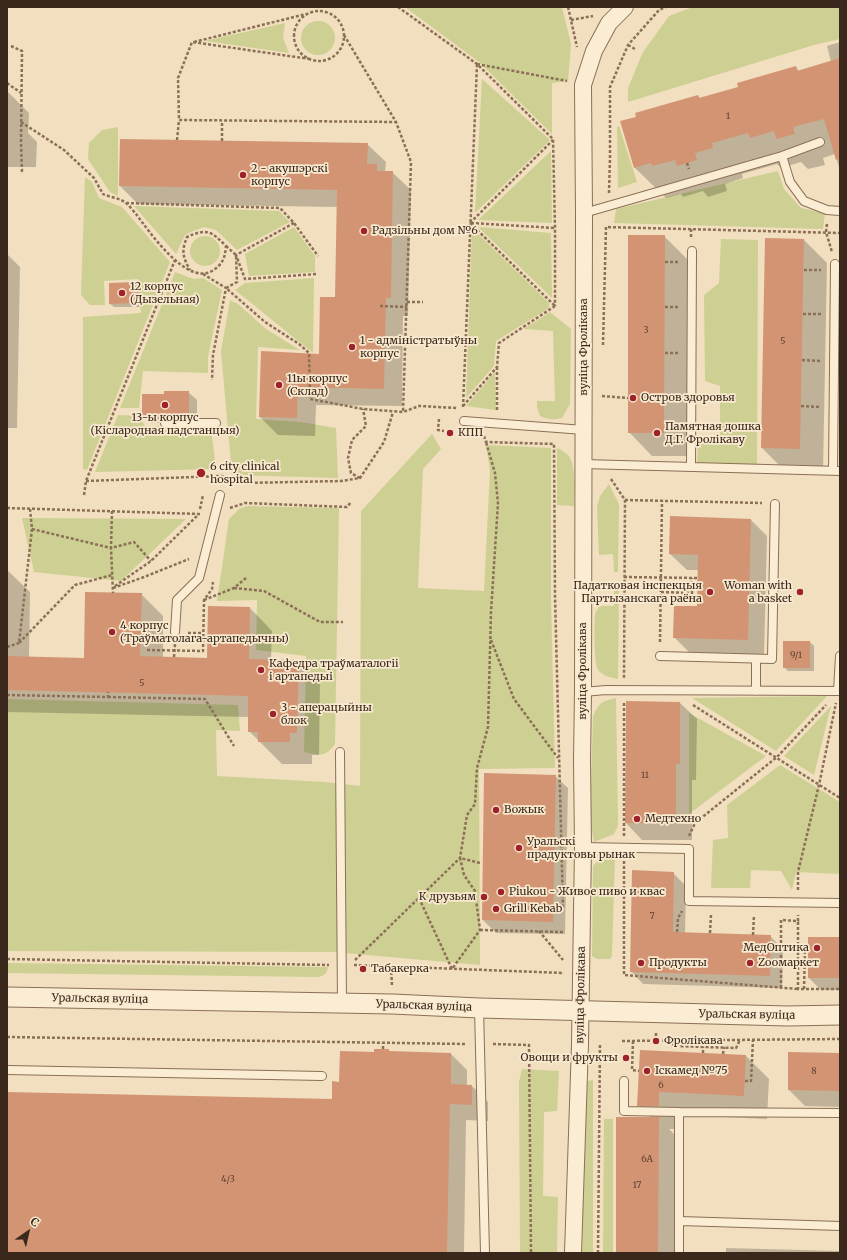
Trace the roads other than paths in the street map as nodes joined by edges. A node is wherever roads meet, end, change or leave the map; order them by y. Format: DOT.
graph roads {
  1 [pos="625,7"];
  2 [pos="820,142"];
  3 [pos="782,156"];
  4 [pos="840,211"];
  5 [pos="584,213"];
  6 [pos="692,251"];
  7 [pos="835,264"];
  8 [pos="464,421"];
  9 [pos="165,423"];
  10 [pos="216,423"];
  11 [pos="584,430"];
  12 [pos="583,464"];
  13 [pos="691,467"];
  14 [pos="836,471"];
  15 [pos="220,495"];
  16 [pos="775,504"];
  17 [pos="175,632"];
  18 [pos="660,656"];
  19 [pos="840,656"];
  20 [pos="756,659"];
  21 [pos="756,691"];
  22 [pos="583,692"];
  23 [pos="340,752"];
  24 [pos="583,847"];
  25 [pos="840,903"];
  26 [pos="7,997"];
  27 [pos="342,1003"];
  28 [pos="479,1008"];
  29 [pos="580,1011"];
  30 [pos="840,1015"];
  31 [pos="7,1070"];
  32 [pos="322,1076"];
  33 [pos="624,1081"];
  34 [pos="679,1112"];
  35 [pos="840,1114"];
  36 [pos="680,1221"];
  37 [pos="840,1226"];
  38 [pos="485,1253"];
  39 [pos="573,1253"];
  40 [pos="679,1253"];
  1 -- 5 [label="street, вуліца Фролікава"];
  2 -- 3 [label="lane"];
  3 -- 4 [label="lane"];
  3 -- 5 [label="lane"];
  5 -- 11 [label="street, вуліца Фролікава"];
  6 -- 13 [label="lane"];
  7 -- 14 [label="lane"];
  8 -- 11 [label="lane"];
  9 -- 10 [label="lane"];
  11 -- 12 [label="street, вуліца Фролікава"];
  12 -- 13 [label="lane"];
  12 -- 22 [label="street, вуліца Фролікава"];
  13 -- 14 [label="lane"];
  15 -- 17 [label="lane"];
  16 -- 20 [label="lane"];
  18 -- 20 [label="lane"];
  19 -- 21 [label="lane"];
  20 -- 21 [label="lane"];
  21 -- 22 [label="lane"];
  22 -- 24 [label="street, вуліца Фролікава"];
  23 -- 27 [label="lane"];
  24 -- 25 [label="lane"];
  24 -- 29 [label="street, вуліца Фролікава"];
  26 -- 27 [label="street, Уральская вуліца"];
  27 -- 28 [label="street, Уральская вуліца"];
  28 -- 29 [label="street, Уральская вуліца"];
  28 -- 38 [label="lane"];
  29 -- 30 [label="street, Уральская вуліца"];
  29 -- 39 [label="street, вуліца Фролікава"];
  31 -- 32 [label="lane"];
  33 -- 34 [label="lane"];
  34 -- 35 [label="lane"];
  34 -- 36 [label="lane"];
  36 -- 37 [label="lane"];
  36 -- 40 [label="lane"];
}
